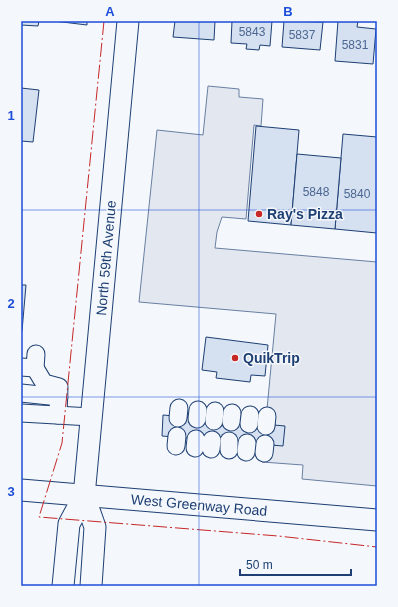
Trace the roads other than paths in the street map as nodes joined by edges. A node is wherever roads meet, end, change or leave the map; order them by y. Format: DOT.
graph roads {
  1 [pos="128,21"];
  2 [pos="31,363"];
  3 [pos="21,393"];
  4 [pos="59,397"];
  5 [pos="21,413"];
  6 [pos="58,415"];
  7 [pos="91,417"];
  8 [pos="21,490"];
  9 [pos="84,496"];
  10 [pos="377,520"];
  11 [pos="63,586"];
  12 [pos="91,586"];
  1 -- 7 [label="main road, North 59th Avenue"];
  2 -- 4 [label="lane"];
  3 -- 4 [label="lane"];
  4 -- 6 [label="lane"];
  5 -- 6 [label="lane"];
  6 -- 7 [label="lane"];
  7 -- 9 [label="main road, North 59th Avenue"];
  8 -- 9 [label="main road, West Greenway Road"];
  9 -- 10 [label="main road, West Greenway Road"];
  9 -- 11 [label="main road, North 59th Avenue"];
  9 -- 12 [label="main road, North 59th Avenue"];
}
